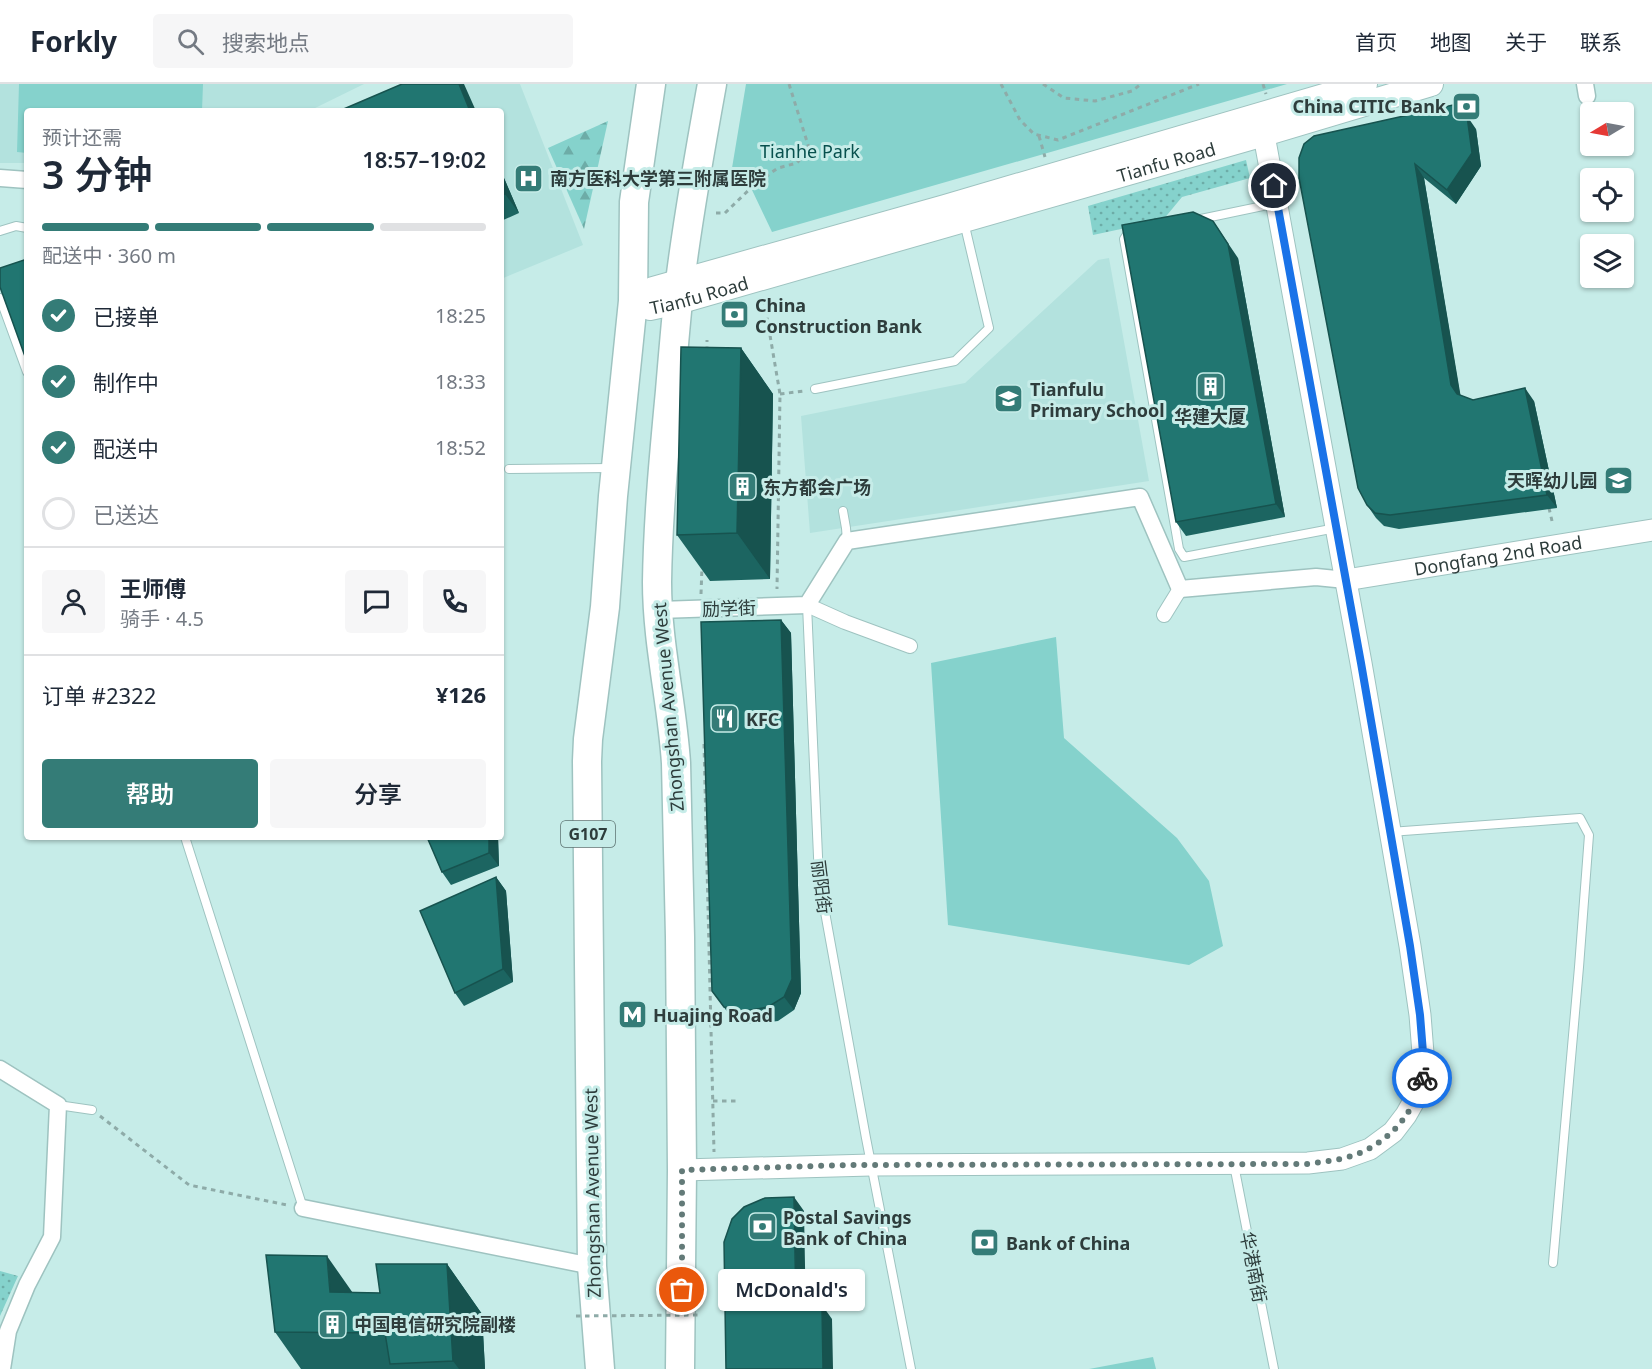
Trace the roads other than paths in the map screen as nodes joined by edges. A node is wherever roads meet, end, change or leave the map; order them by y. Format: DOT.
graph roads {
  1 [pos="651,84"];
  2 [pos="712,84"];
  3 [pos="1365,84"];
  4 [pos="1431,84"];
  5 [pos="1262,124"];
  6 [pos="0,178"];
  7 [pos="24,180"];
  8 [pos="1277,203"];
  9 [pos="964,220"];
  10 [pos="1185,222"];
  11 [pos="24,227"];
  12 [pos="0,231"];
  13 [pos="1139,231"];
  14 [pos="679,292"];
  15 [pos="0,298"];
  16 [pos="633,301"];
  17 [pos="24,364"];
  18 [pos="815,389"];
  19 [pos="616,468"];
  20 [pos="509,469"];
  21 [pos="843,511"];
  22 [pos="1336,528"];
  23 [pos="1652,530"];
  24 [pos="847,541"];
  25 [pos="1346,580"];
  26 [pos="1180,590"];
  27 [pos="803,605"];
  28 [pos="659,610"];
  29 [pos="1164,615"];
  30 [pos="910,646"];
  31 [pos="1390,832"];
  32 [pos="186,840"];
  33 [pos="0,1069"];
  34 [pos="58,1105"];
  35 [pos="92,1110"];
  36 [pos="871,1165"];
  37 [pos="1234,1165"];
  38 [pos="682,1170"];
  39 [pos="303,1208"];
  40 [pos="1553,1263"];
  41 [pos="592,1266"];
  42 [pos="2,1369"];
  43 [pos="600,1369"];
  44 [pos="680,1369"];
  45 [pos="911,1369"];
  46 [pos="1274,1369"];
  1 -- 16 [label="highway, Zhongshan Avenue West / G107"];
  2 -- 14 [label="highway, Zhongshan Avenue West"];
  3 -- 5 [label="main road, Tianfu Road"];
  4 -- 5 [label="main road, Tianfu Road"];
  5 -- 8 [label="street"];
  5 -- 9 [label="main road, Tianfu Road"];
  5 -- 14 [label="main road, Tianfu Road"];
  6 -- 7 [label="street"];
  8 -- 10 [label="lane"];
  8 -- 22 [label="street"];
  9 -- 14 [label="main road, Tianfu Road"];
  9 -- 18 [label="lane"];
  11 -- 12 [label="lane"];
  13 -- 22 [label="lane"];
  14 -- 16 [label="main road, Tianfu Road"];
  14 -- 28 [label="highway, Zhongshan Avenue West"];
  15 -- 17 [label="lane"];
  16 -- 19 [label="highway, Zhongshan Avenue West / G107"];
  19 -- 20 [label="lane"];
  19 -- 41 [label="highway, Zhongshan Avenue West / G107"];
  21 -- 24 [label="lane"];
  22 -- 25 [label="street"];
  23 -- 25 [label="street, Dongfang 2nd Road"];
  24 -- 26 [label="street"];
  24 -- 27 [label="street"];
  25 -- 26 [label="street"];
  25 -- 31 [label="street"];
  26 -- 29 [label="street"];
  27 -- 28 [label="street, 励学街"];
  27 -- 30 [label="street"];
  27 -- 36 [label="lane, 丽阳街"];
  28 -- 38 [label="highway, Zhongshan Avenue West"];
  31 -- 37 [label="street"];
  31 -- 40 [label="lane"];
  32 -- 39 [label="lane"];
  33 -- 34 [label="street"];
  34 -- 35 [label="lane"];
  34 -- 42 [label="street"];
  36 -- 37 [label="street"];
  36 -- 38 [label="street"];
  36 -- 45 [label="lane, 丽阳街"];
  37 -- 46 [label="lane, 华港南街"];
  38 -- 44 [label="highway, Zhongshan Avenue West"];
  39 -- 41 [label="street"];
  41 -- 43 [label="highway, Zhongshan Avenue West / G107"];
}
